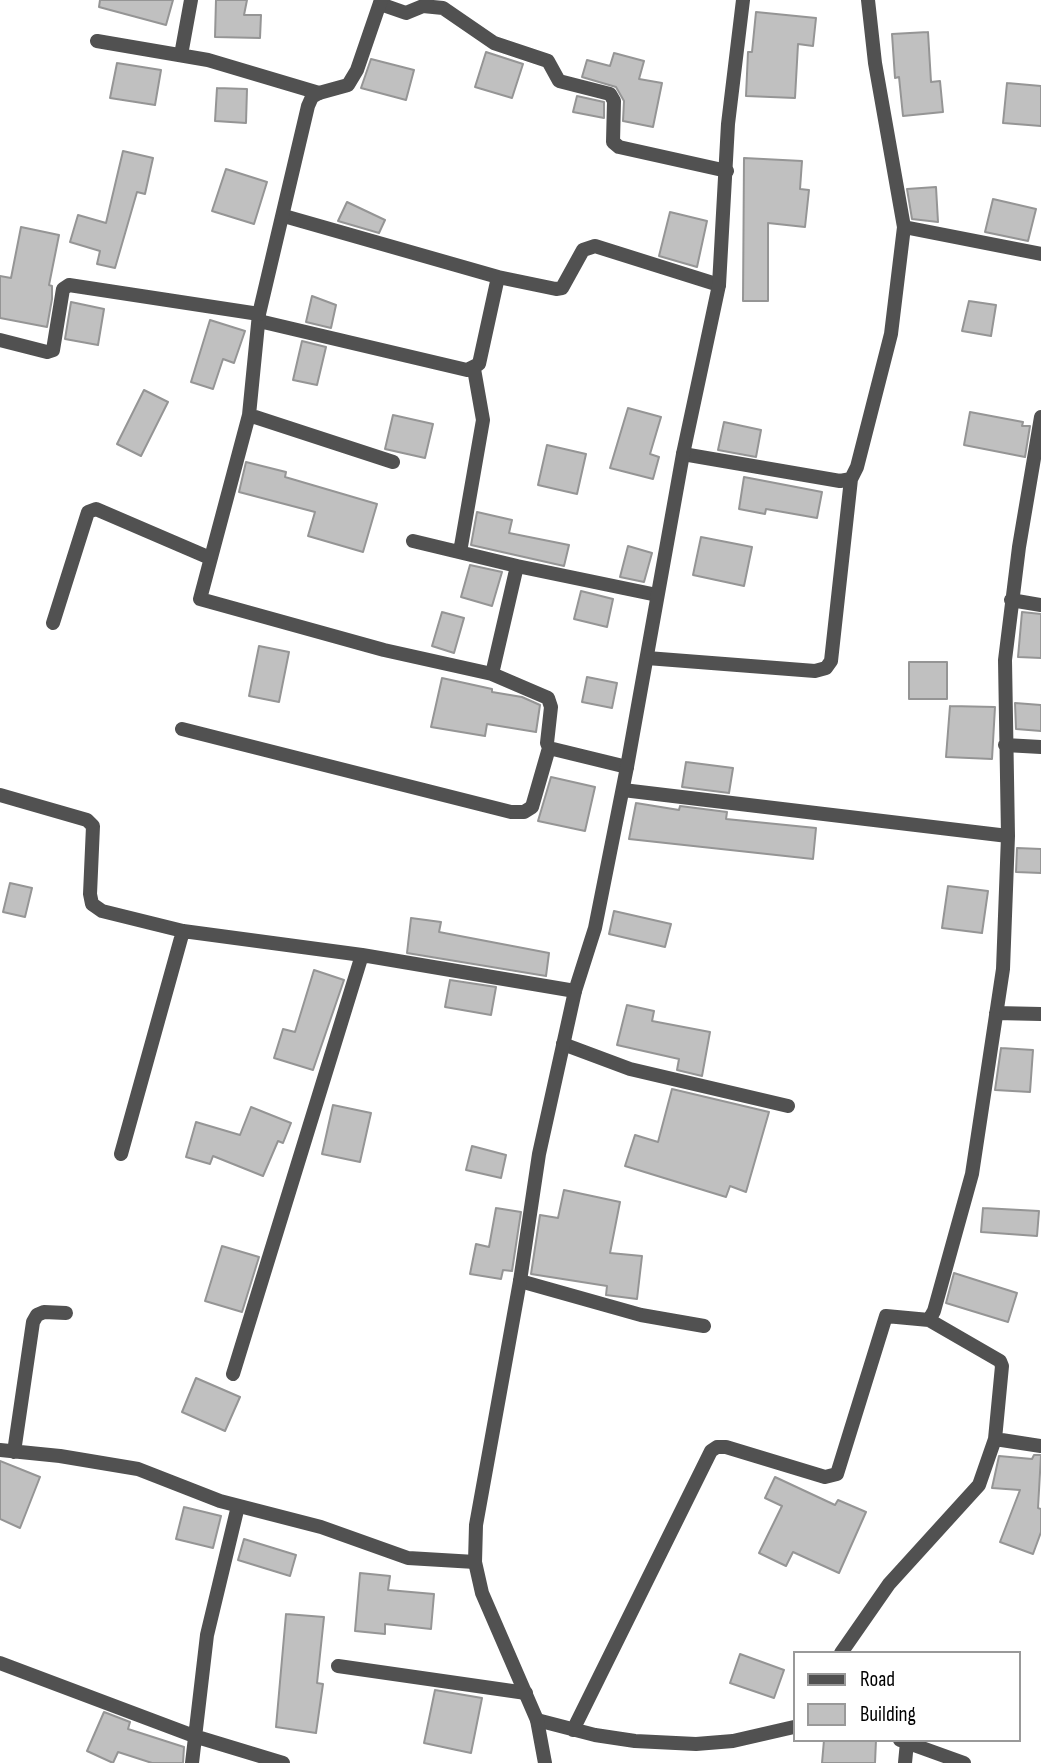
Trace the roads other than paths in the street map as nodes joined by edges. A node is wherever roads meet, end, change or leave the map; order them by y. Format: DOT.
graph roads {
  1 [pos="191,0"];
  2 [pos="743,0"];
  3 [pos="868,0"];
  4 [pos="380,2"];
  5 [pos="97,41"];
  6 [pos="181,55"];
  7 [pos="319,93"];
  8 [pos="726,171"];
  9 [pos="284,216"];
  10 [pos="904,227"];
  11 [pos="1041,254"];
  12 [pos="498,277"];
  13 [pos="719,285"];
  14 [pos="259,318"];
  15 [pos="0,340"];
  16 [pos="474,369"];
  17 [pos="249,415"];
  18 [pos="1041,417"];
  19 [pos="683,454"];
  20 [pos="393,462"];
  21 [pos="851,479"];
  22 [pos="414,541"];
  23 [pos="460,552"];
  24 [pos="210,558"];
  25 [pos="517,566"];
  26 [pos="657,595"];
  27 [pos="1011,600"];
  28 [pos="1041,606"];
  29 [pos="53,624"];
  30 [pos="647,658"];
  31 [pos="492,674"];
  32 [pos="182,729"];
  33 [pos="1005,745"];
  34 [pos="1041,747"];
  35 [pos="549,748"];
  36 [pos="628,768"];
  37 [pos="623,790"];
  38 [pos="0,795"];
  39 [pos="1008,836"];
  40 [pos="183,931"];
  41 [pos="362,955"];
  42 [pos="575,991"];
  43 [pos="996,1013"];
  44 [pos="1041,1014"];
  45 [pos="562,1044"];
  46 [pos="788,1106"];
  47 [pos="121,1154"];
  48 [pos="520,1280"];
  49 [pos="66,1314"];
  50 [pos="929,1320"];
  51 [pos="705,1326"];
  52 [pos="233,1374"];
  53 [pos="995,1439"];
  54 [pos="1041,1446"];
  55 [pos="4,1453"];
  56 [pos="238,1506"];
  57 [pos="475,1562"];
  58 [pos="842,1651"];
  59 [pos="0,1663"];
  60 [pos="338,1666"];
  61 [pos="526,1693"];
  62 [pos="537,1720"];
  63 [pos="792,1724"];
  64 [pos="573,1730"];
  65 [pos="194,1736"];
  66 [pos="904,1742"];
  67 [pos="907,1742"];
  68 [pos="192,1763"];
  69 [pos="284,1763"];
  70 [pos="545,1763"];
  71 [pos="905,1763"];
  72 [pos="964,1763"];
  1 -- 6 [label="street"];
  2 -- 8 [label="street"];
  3 -- 10 [label="street"];
  4 -- 7 [label="street"];
  4 -- 8 [label="street"];
  5 -- 6 [label="street"];
  6 -- 7 [label="street"];
  7 -- 9 [label="street"];
  8 -- 13 [label="street"];
  9 -- 12 [label="street"];
  9 -- 14 [label="street"];
  10 -- 11 [label="street"];
  10 -- 21 [label="street"];
  12 -- 13 [label="street"];
  12 -- 16 [label="street"];
  13 -- 19 [label="street"];
  14 -- 15 [label="street"];
  14 -- 16 [label="street"];
  14 -- 17 [label="street"];
  16 -- 23 [label="street"];
  17 -- 20 [label="street"];
  17 -- 24 [label="street"];
  18 -- 27 [label="street"];
  19 -- 21 [label="street"];
  19 -- 26 [label="street"];
  21 -- 30 [label="street"];
  22 -- 23 [label="street"];
  23 -- 25 [label="street"];
  24 -- 29 [label="street"];
  24 -- 31 [label="street"];
  25 -- 26 [label="street"];
  25 -- 31 [label="street"];
  26 -- 30 [label="street"];
  27 -- 28 [label="street"];
  27 -- 33 [label="street"];
  30 -- 36 [label="street"];
  31 -- 35 [label="street"];
  32 -- 35 [label="street"];
  33 -- 34 [label="street"];
  33 -- 39 [label="street"];
  35 -- 36 [label="street"];
  36 -- 37 [label="street"];
  37 -- 39 [label="street"];
  37 -- 42 [label="street"];
  38 -- 40 [label="street"];
  39 -- 43 [label="street"];
  40 -- 41 [label="street"];
  40 -- 47 [label="street"];
  41 -- 42 [label="street"];
  41 -- 52 [label="street"];
  42 -- 45 [label="street"];
  43 -- 44 [label="street"];
  43 -- 50 [label="street"];
  45 -- 46 [label="street"];
  45 -- 48 [label="street"];
  48 -- 51 [label="street"];
  48 -- 57 [label="street"];
  49 -- 55 [label="street"];
  50 -- 53 [label="street"];
  50 -- 64 [label="street"];
  53 -- 54 [label="street"];
  53 -- 58 [label="street"];
  55 -- 56 [label="street"];
  56 -- 57 [label="street"];
  56 -- 65 [label="street"];
  57 -- 61 [label="street"];
  59 -- 65 [label="street"];
  60 -- 61 [label="street"];
  61 -- 62 [label="street"];
  62 -- 64 [label="street"];
  62 -- 70 [label="street"];
  63 -- 64 [label="street"];
  65 -- 68 [label="street"];
  65 -- 69 [label="street"];
  66 -- 71 [label="street"];
  67 -- 72 [label="street"];
}
